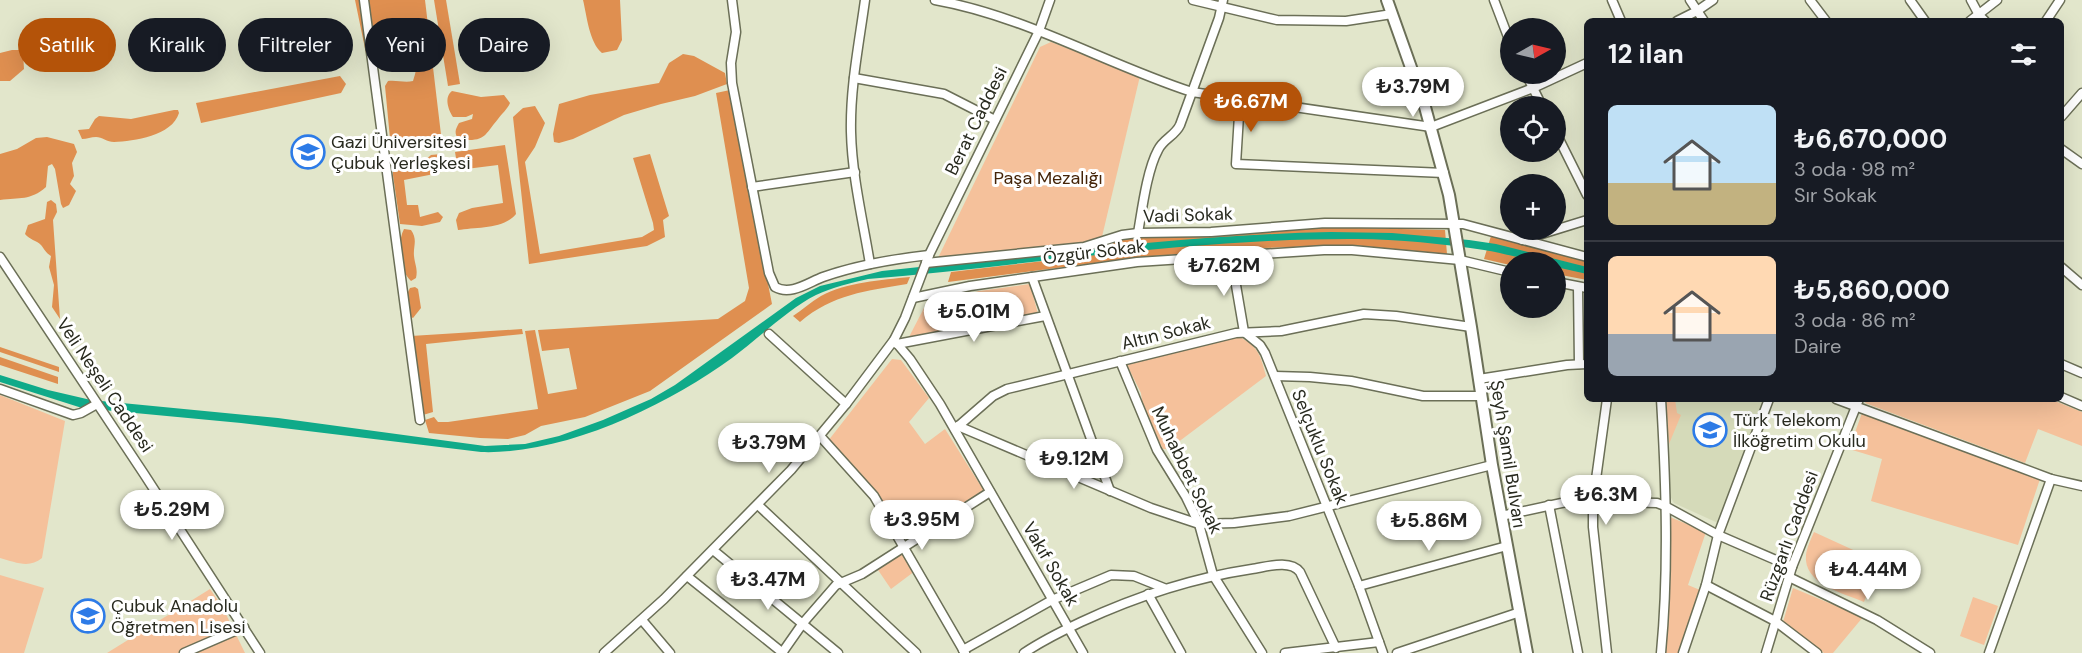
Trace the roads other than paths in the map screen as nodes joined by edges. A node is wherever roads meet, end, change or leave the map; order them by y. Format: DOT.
graph roads {
  1 [pos="364,0"];
  2 [pos="732,0"];
  3 [pos="865,0"];
  4 [pos="935,0"];
  5 [pos="1050,0"];
  6 [pos="1192,0"];
  7 [pos="1387,0"];
  8 [pos="1494,0"];
  9 [pos="1612,0"];
  10 [pos="1690,0"];
  11 [pos="1713,0"];
  12 [pos="1810,0"];
  13 [pos="1910,0"];
  14 [pos="1971,0"];
  15 [pos="1997,0"];
  16 [pos="2060,0"];
  17 [pos="1222,4"];
  18 [pos="1697,11"];
  19 [pos="1392,14"];
  20 [pos="1501,18"];
  21 [pos="1620,18"];
  22 [pos="1683,18"];
  23 [pos="1702,18"];
  24 [pos="1824,18"];
  25 [pos="1923,18"];
  26 [pos="1982,18"];
  27 [pos="2048,18"];
  28 [pos="1039,31"];
  29 [pos="1584,64"];
  30 [pos="854,78"];
  31 [pos="1531,84"];
  32 [pos="1533,88"];
  33 [pos="1192,92"];
  34 [pos="2082,93"];
  35 [pos="1537,96"];
  36 [pos="1240,99"];
  37 [pos="2064,114"];
  38 [pos="995,120"];
  39 [pos="1431,127"];
  40 [pos="2064,151"];
  41 [pos="1566,153"];
  42 [pos="2082,164"];
  43 [pos="855,172"];
  44 [pos="1444,173"];
  45 [pos="752,187"];
  46 [pos="1584,189"];
  47 [pos="1584,221"];
  48 [pos="1566,226"];
  49 [pos="1455,227"];
  50 [pos="1138,233"];
  51 [pos="1500,236"];
  52 [pos="1521,240"];
  53 [pos="1231,256"];
  54 [pos="1584,256"];
  55 [pos="0,257"];
  56 [pos="927,259"];
  57 [pos="1460,260"];
  58 [pos="870,264"];
  59 [pos="1500,270"];
  60 [pos="2064,270"];
  61 [pos="1032,277"];
  62 [pos="1566,284"];
  63 [pos="2082,285"];
  64 [pos="1583,287"];
  65 [pos="913,298"];
  66 [pos="1046,316"];
  67 [pos="1471,327"];
  68 [pos="1244,332"];
  69 [pos="769,334"];
  70 [pos="895,342"];
  71 [pos="1120,361"];
  72 [pos="1583,364"];
  73 [pos="2064,365"];
  74 [pos="1066,373"];
  75 [pos="2082,373"];
  76 [pos="1275,376"];
  77 [pos="1479,379"];
  78 [pos="0,389"];
  79 [pos="1481,396"];
  80 [pos="2064,398"];
  81 [pos="1607,402"];
  82 [pos="1661,402"];
  83 [pos="1768,402"];
  84 [pos="1858,403"];
  85 [pos="97,404"];
  86 [pos="846,404"];
  87 [pos="2082,406"];
  88 [pos="420,420"];
  89 [pos="956,428"];
  90 [pos="820,436"];
  91 [pos="1492,465"];
  92 [pos="2051,478"];
  93 [pos="2082,486"];
  94 [pos="1110,491"];
  95 [pos="990,492"];
  96 [pos="1593,501"];
  97 [pos="758,505"];
  98 [pos="1549,505"];
  99 [pos="1326,506"];
  100 [pos="1665,506"];
  101 [pos="1501,516"];
  102 [pos="1199,524"];
  103 [pos="1718,535"];
  104 [pos="1507,546"];
  105 [pos="904,547"];
  106 [pos="713,550"];
  107 [pos="1792,567"];
  108 [pos="1213,575"];
  109 [pos="687,576"];
  110 [pos="1789,577"];
  111 [pos="840,582"];
  112 [pos="1706,585"];
  113 [pos="1359,586"];
  114 [pos="1164,588"];
  115 [pos="1148,594"];
  116 [pos="1052,600"];
  117 [pos="1520,612"];
  118 [pos="642,620"];
  119 [pos="1775,621"];
  120 [pos="803,623"];
  121 [pos="244,627"];
  122 [pos="1069,628"];
  123 [pos="1380,642"];
  124 [pos="1336,648"];
  125 [pos="964,652"];
  126 [pos="184,653"];
  127 [pos="260,653"];
  128 [pos="604,653"];
  129 [pos="670,653"];
  130 [pos="782,653"];
  131 [pos="838,653"];
  132 [pos="916,653"];
  133 [pos="1024,653"];
  134 [pos="1083,653"];
  135 [pos="1181,653"];
  136 [pos="1262,653"];
  137 [pos="1285,653"];
  138 [pos="1383,653"];
  139 [pos="1397,653"];
  140 [pos="1527,653"];
  141 [pos="1578,653"];
  142 [pos="1607,653"];
  143 [pos="1661,653"];
  144 [pos="1683,653"];
  145 [pos="1766,653"];
  146 [pos="1817,653"];
  147 [pos="1930,653"];
  148 [pos="1989,653"];
  1 -- 88 [label="street"];
  2 -- 45 [label="street"];
  3 -- 30 [label="street"];
  4 -- 28 [label="street"];
  5 -- 28 [label="street, Berat Caddesi"];
  6 -- 17 [label="street"];
  7 -- 19 [label="main road"];
  8 -- 20 [label="street"];
  9 -- 21 [label="street"];
  10 -- 18 [label="street"];
  11 -- 18 [label="street"];
  12 -- 24 [label="street"];
  13 -- 25 [label="street"];
  14 -- 26 [label="street"];
  15 -- 26 [label="street"];
  16 -- 27 [label="street"];
  17 -- 19 [label="street"];
  17 -- 33 [label="street"];
  18 -- 22 [label="street"];
  18 -- 23 [label="street"];
  19 -- 39 [label="main road"];
  28 -- 33 [label="street"];
  28 -- 38 [label="street, Berat Caddesi"];
  29 -- 32 [label="street"];
  30 -- 38 [label="street"];
  30 -- 43 [label="street"];
  31 -- 32 [label="street"];
  32 -- 35 [label="street"];
  32 -- 39 [label="street"];
  33 -- 36 [label="street"];
  33 -- 50 [label="street"];
  34 -- 37 [label="street"];
  36 -- 39 [label="street"];
  36 -- 44 [label="street"];
  38 -- 56 [label="street, Berat Caddesi"];
  39 -- 44 [label="main road"];
  40 -- 42 [label="street"];
  41 -- 46 [label="street"];
  43 -- 45 [label="street"];
  43 -- 58 [label="street"];
  44 -- 49 [label="main road"];
  45 -- 58 [label="street, Vadi Sokak"];
  47 -- 48 [label="street"];
  49 -- 50 [label="street, Vadi Sokak"];
  49 -- 51 [label="street, Vadi Sokak"];
  49 -- 57 [label="main road, Şeyh Şamil Bulvarı"];
  50 -- 56 [label="street, Vadi Sokak"];
  52 -- 54 [label="street, Vadi Sokak"];
  53 -- 57 [label="street, Özgür Sokak"];
  53 -- 61 [label="street, Özgür Sokak"];
  53 -- 68 [label="street"];
  55 -- 85 [label="street, Veli Neşeli Caddesi"];
  56 -- 58 [label="street, Vadi Sokak"];
  56 -- 65 [label="street, Berat Caddesi"];
  57 -- 59 [label="street, Özgür Sokak"];
  57 -- 67 [label="main road, Şeyh Şamil Bulvarı"];
  60 -- 63 [label="street"];
  61 -- 65 [label="street, Özgür Sokak"];
  61 -- 66 [label="street"];
  62 -- 64 [label="street"];
  64 -- 72 [label="street"];
  65 -- 70 [label="street"];
  66 -- 70 [label="street"];
  66 -- 74 [label="street"];
  67 -- 68 [label="street, Altın Sokak"];
  67 -- 77 [label="main road, Şeyh Şamil Bulvarı"];
  68 -- 71 [label="street, Altın Sokak"];
  68 -- 76 [label="street, Selçuklu Sokak"];
  69 -- 86 [label="street"];
  70 -- 86 [label="street"];
  70 -- 89 [label="street, Vakıf Sokak"];
  71 -- 74 [label="street, Altın Sokak"];
  71 -- 102 [label="street, Muhabbet Sokak"];
  72 -- 77 [label="street"];
  73 -- 75 [label="street"];
  74 -- 89 [label="street, Altın Sokak"];
  74 -- 94 [label="street"];
  76 -- 79 [label="street"];
  76 -- 99 [label="street, Selçuklu Sokak"];
  77 -- 79 [label="main road, Şeyh Şamil Bulvarı"];
  78 -- 85 [label="street"];
  79 -- 91 [label="main road, Şeyh Şamil Bulvarı"];
  80 -- 87 [label="street"];
  81 -- 96 [label="street"];
  82 -- 100 [label="street"];
  83 -- 103 [label="street"];
  84 -- 92 [label="street"];
  84 -- 107 [label="street, Rüzgarlı Caddesi"];
  85 -- 121 [label="street, Veli Neşeli Caddesi"];
  86 -- 90 [label="street"];
  89 -- 94 [label="street"];
  89 -- 95 [label="street, Vakıf Sokak"];
  90 -- 97 [label="street"];
  90 -- 105 [label="street"];
  91 -- 99 [label="street"];
  91 -- 101 [label="main road, Şeyh Şamil Bulvarı"];
  92 -- 93 [label="street"];
  92 -- 148 [label="street"];
  94 -- 102 [label="street"];
  95 -- 105 [label="street"];
  95 -- 116 [label="street, Vakıf Sokak"];
  96 -- 98 [label="street"];
  96 -- 100 [label="street"];
  96 -- 142 [label="street"];
  97 -- 106 [label="street"];
  97 -- 111 [label="street"];
  98 -- 101 [label="street"];
  98 -- 141 [label="street"];
  99 -- 102 [label="street"];
  99 -- 113 [label="street, Selçuklu Sokak"];
  100 -- 103 [label="street"];
  100 -- 143 [label="street"];
  101 -- 104 [label="main road, Şeyh Şamil Bulvarı"];
  102 -- 108 [label="street, Muhabbet Sokak"];
  103 -- 107 [label="street"];
  103 -- 112 [label="street"];
  104 -- 113 [label="street"];
  104 -- 117 [label="main road, Şeyh Şamil Bulvarı"];
  105 -- 111 [label="street"];
  105 -- 125 [label="street"];
  106 -- 109 [label="street"];
  106 -- 120 [label="street"];
  107 -- 110 [label="street, Rüzgarlı Caddesi"];
  108 -- 114 [label="street"];
  108 -- 124 [label="street"];
  108 -- 136 [label="street, Muhabbet Sokak"];
  109 -- 118 [label="street"];
  109 -- 130 [label="street"];
  110 -- 119 [label="street, Rüzgarlı Caddesi"];
  110 -- 147 [label="street"];
  111 -- 120 [label="street"];
  111 -- 132 [label="street"];
  112 -- 119 [label="street"];
  112 -- 144 [label="street"];
  113 -- 123 [label="street, Selçuklu Sokak"];
  114 -- 115 [label="street"];
  114 -- 116 [label="street"];
  115 -- 122 [label="street"];
  115 -- 135 [label="street"];
  116 -- 122 [label="street, Vakıf Sokak"];
  116 -- 125 [label="street"];
  117 -- 139 [label="street"];
  117 -- 140 [label="main road, Şeyh Şamil Bulvarı"];
  118 -- 128 [label="street"];
  118 -- 129 [label="street"];
  119 -- 145 [label="street, Rüzgarlı Caddesi"];
  119 -- 146 [label="street"];
  120 -- 130 [label="street"];
  120 -- 131 [label="street"];
  121 -- 126 [label="street"];
  121 -- 127 [label="street, Veli Neşeli Caddesi"];
  122 -- 133 [label="street"];
  122 -- 134 [label="street, Vakıf Sokak"];
  123 -- 124 [label="street"];
  123 -- 138 [label="street, Selçuklu Sokak"];
  124 -- 137 [label="street"];
}
